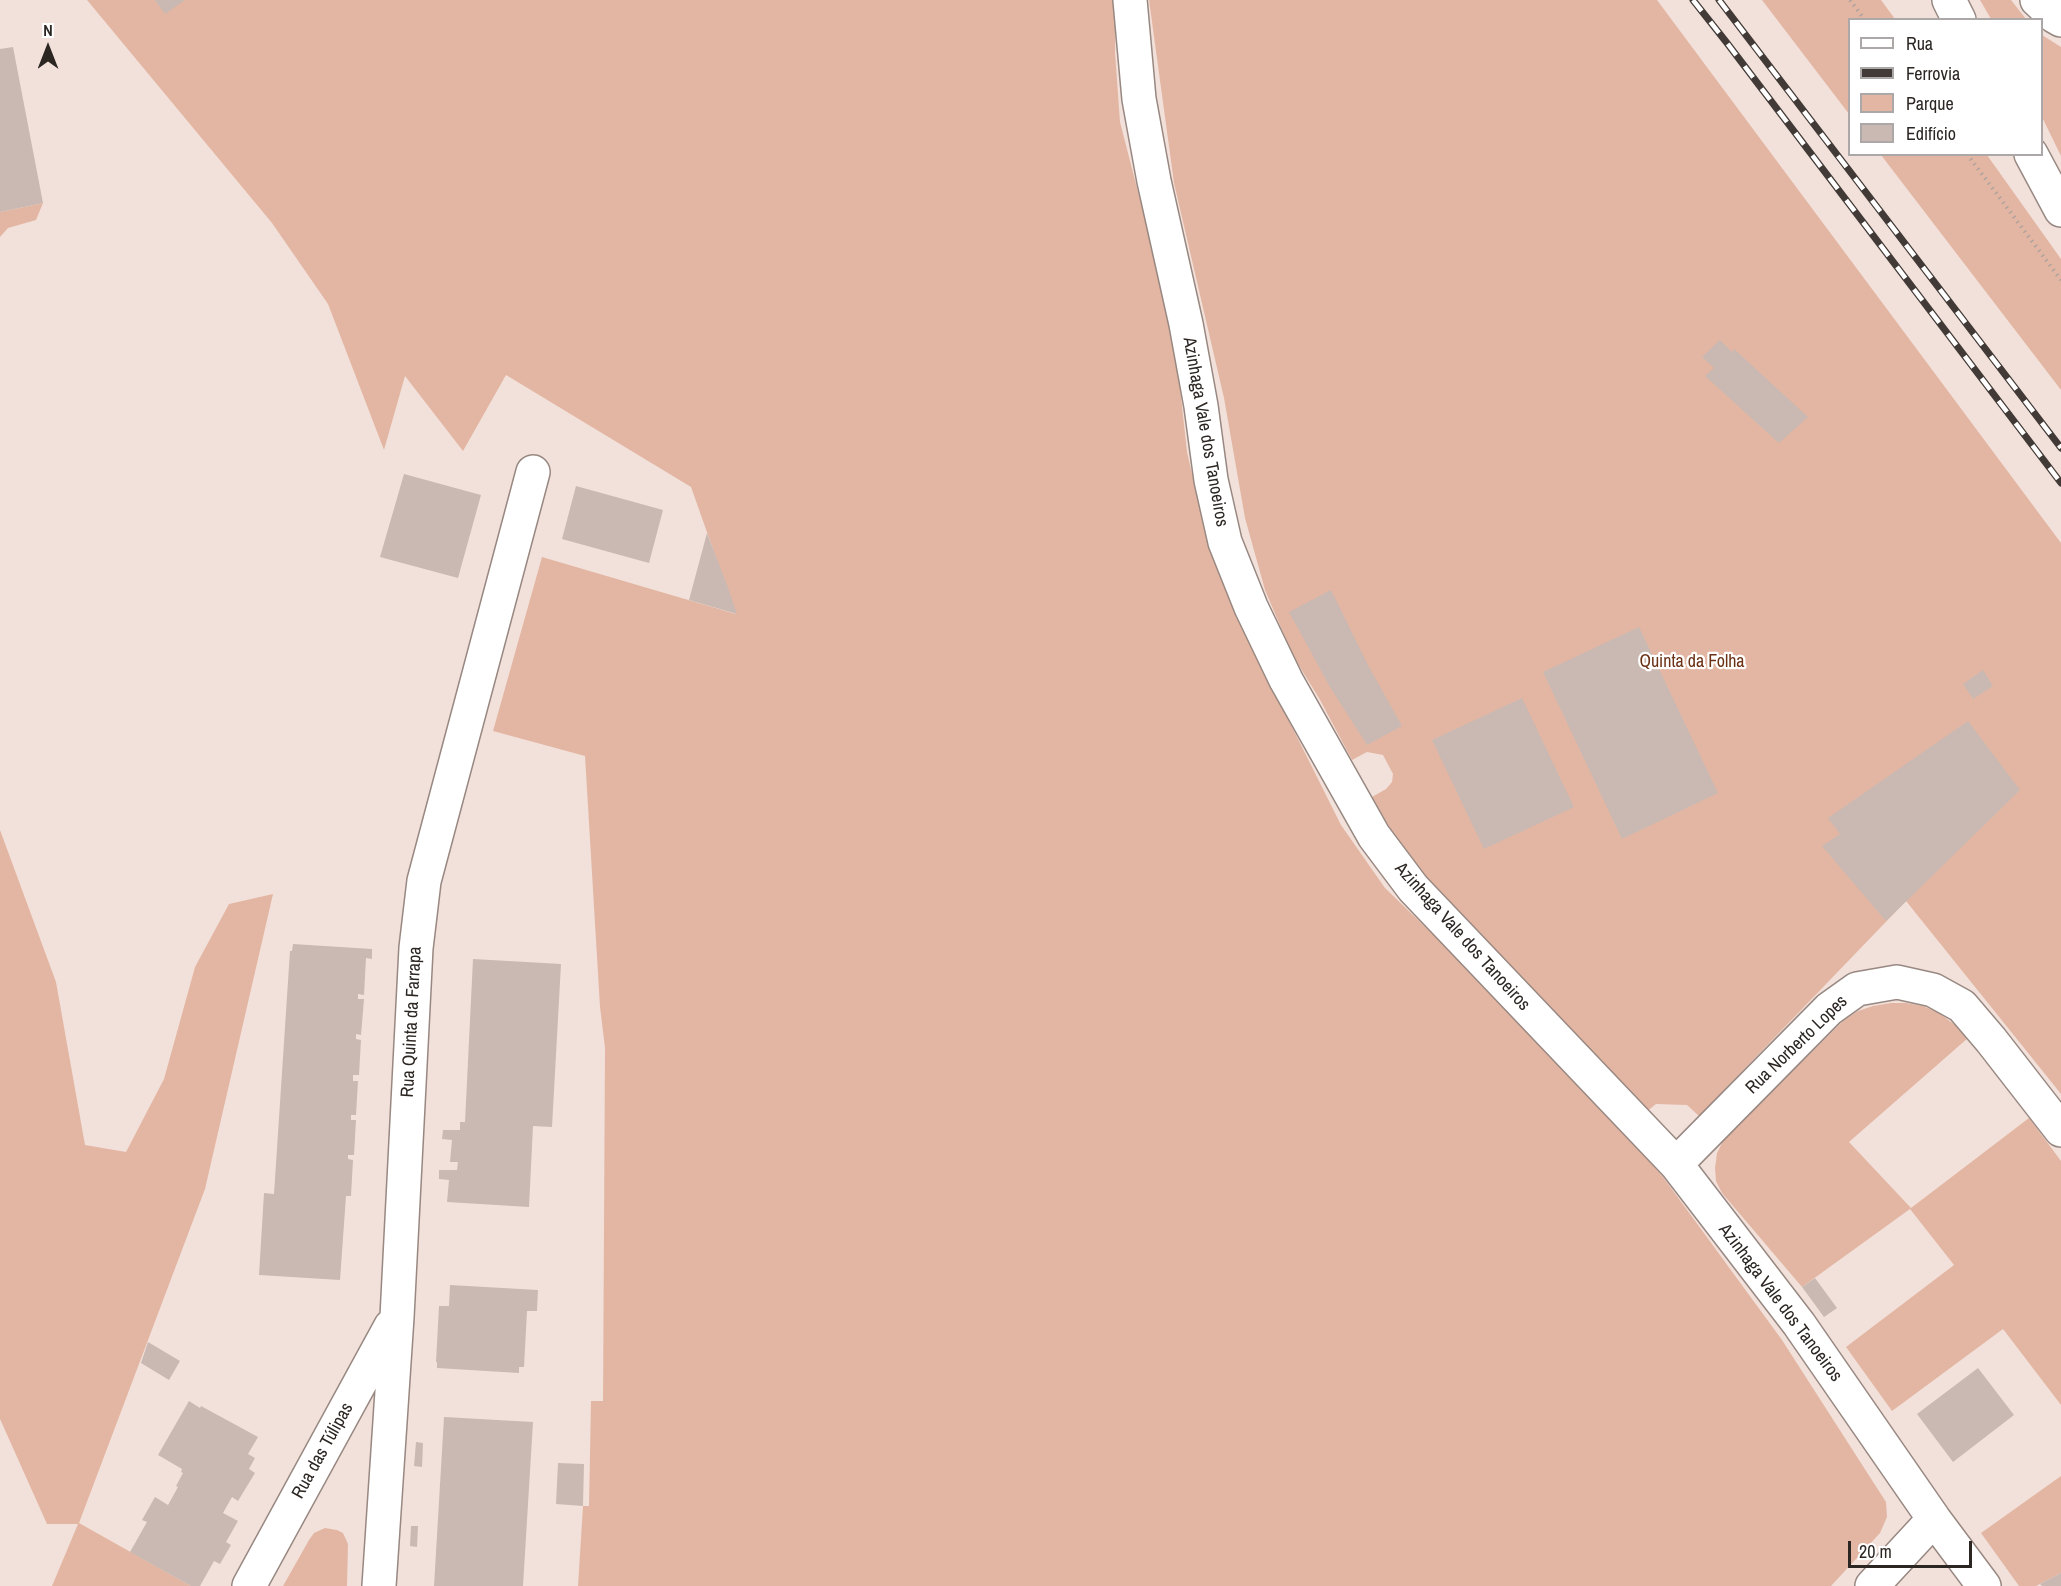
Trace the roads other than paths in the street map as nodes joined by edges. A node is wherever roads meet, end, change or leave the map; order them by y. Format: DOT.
graph roads {
  1 [pos="1130,0"];
  2 [pos="1948,0"];
  3 [pos="2037,0"];
  4 [pos="1958,18"];
  5 [pos="2061,20"];
  6 [pos="2032,156"];
  7 [pos="2061,210"];
  8 [pos="533,472"];
  9 [pos="2061,1130"];
  10 [pos="1676,1164"];
  11 [pos="397,1317"];
  12 [pos="1934,1519"];
  13 [pos="249,1586"];
  14 [pos="379,1586"];
  15 [pos="1872,1586"];
  16 [pos="1984,1586"];
  1 -- 10 [label="street, Azinhaga Vale dos Tanoeiros"];
  2 -- 4 [label="street"];
  3 -- 5 [label="street"];
  6 -- 7 [label="street"];
  8 -- 11 [label="street, Rua Quinta da Farrapa"];
  9 -- 10 [label="street, Rua Norberto Lopes"];
  10 -- 12 [label="street, Azinhaga Vale dos Tanoeiros"];
  11 -- 13 [label="street, Rua das Túlipas"];
  11 -- 14 [label="street, Rua Quinta da Farrapa"];
  12 -- 15 [label="street"];
  12 -- 16 [label="street, Azinhaga Vale dos Tanoeiros"];
}
